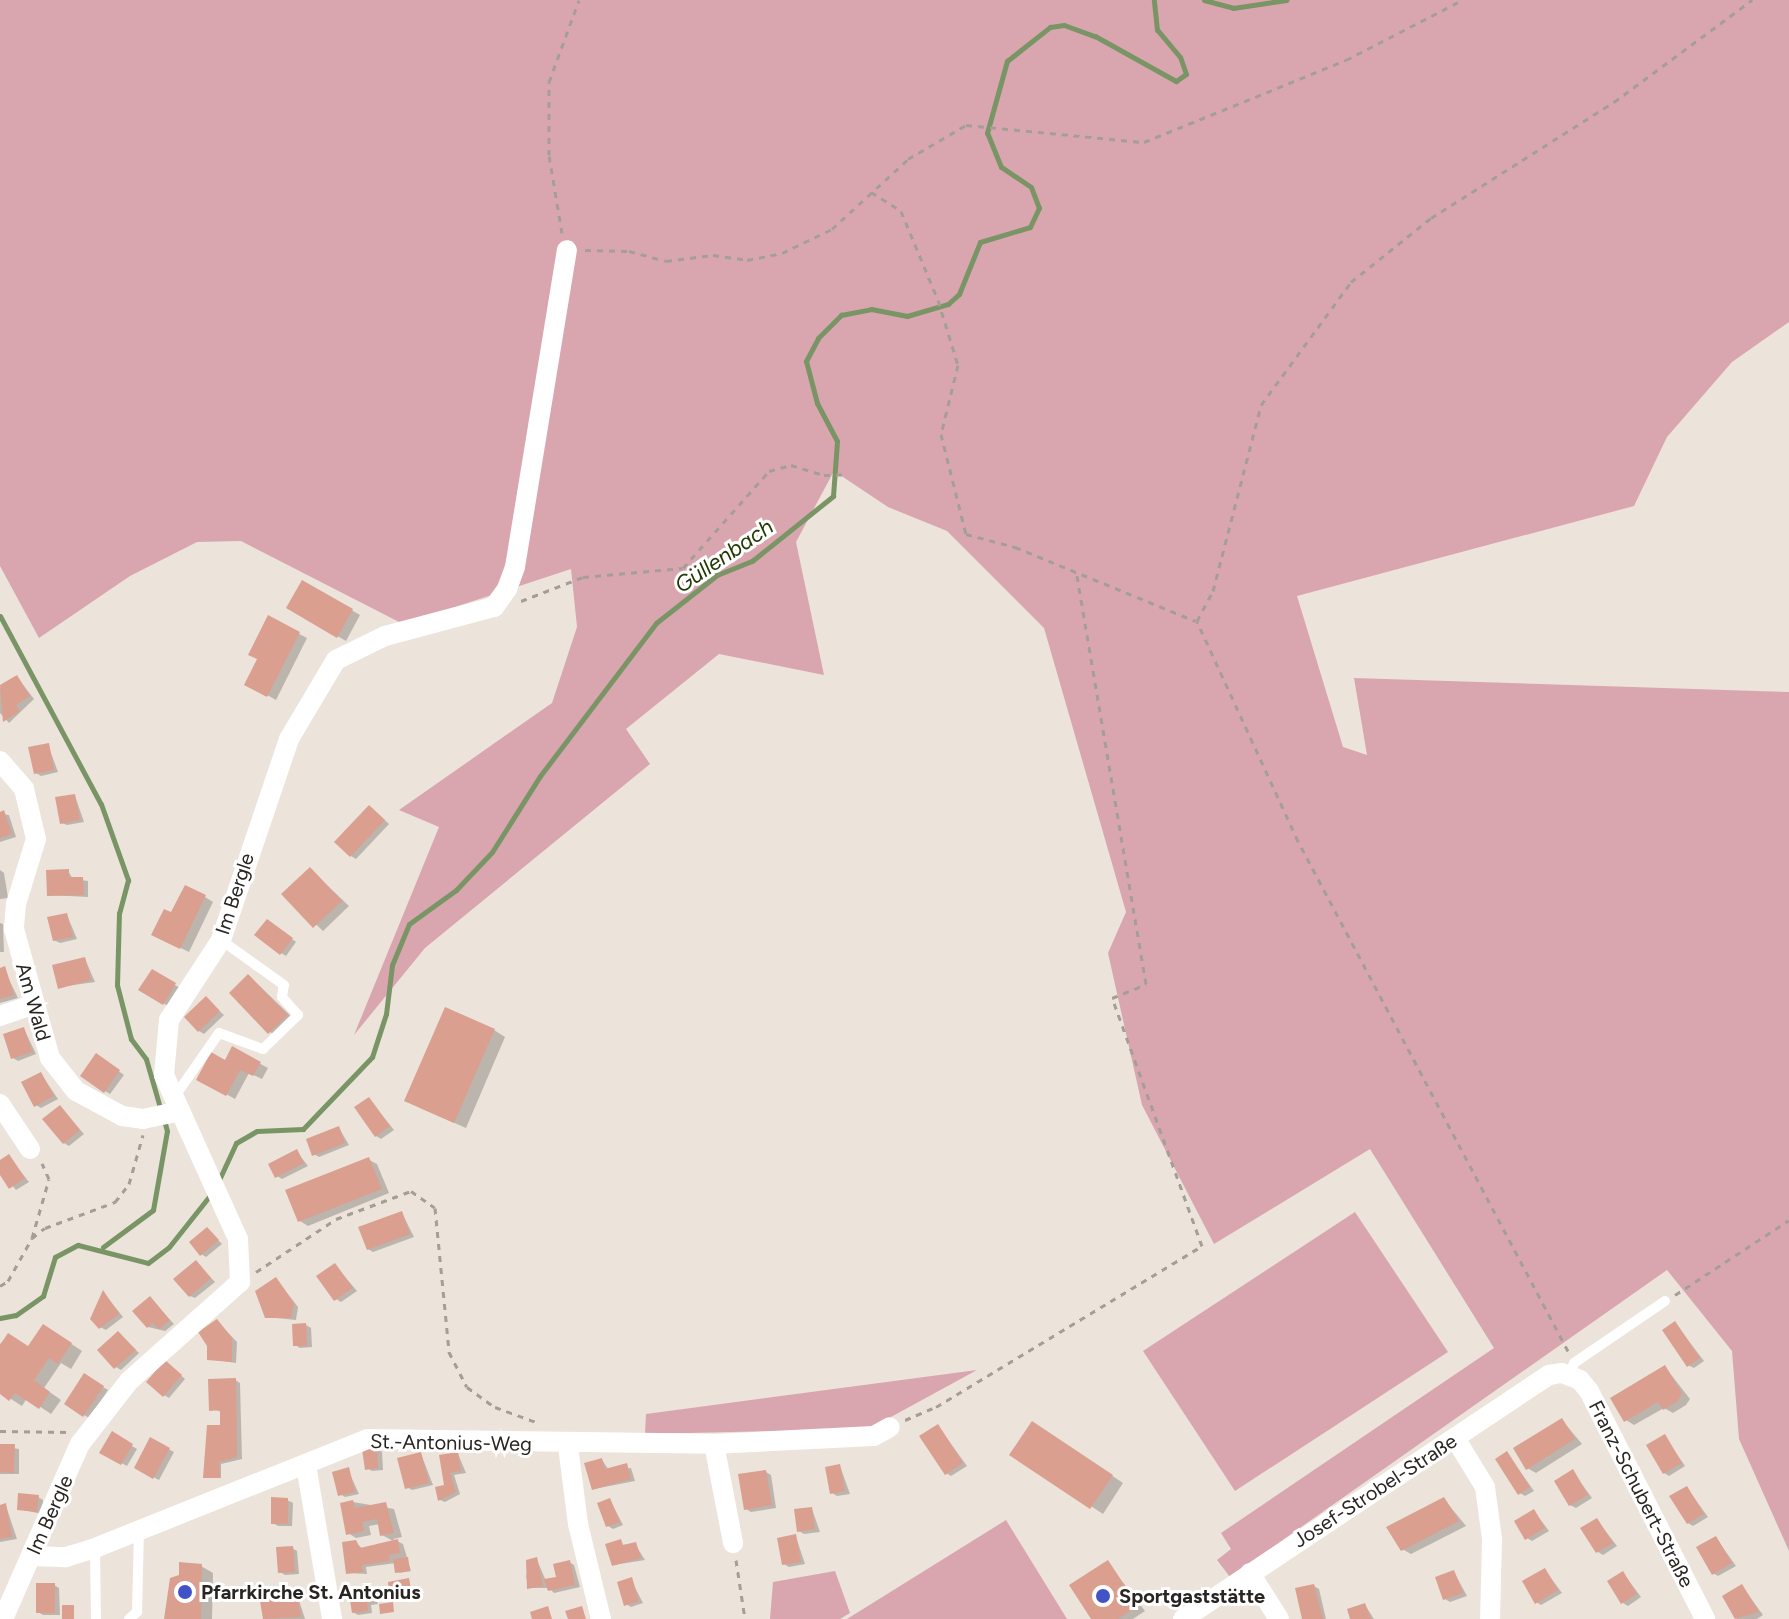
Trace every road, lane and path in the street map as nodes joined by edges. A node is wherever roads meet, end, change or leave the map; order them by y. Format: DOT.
graph roads {
  1 [pos="579,0"];
  2 [pos="1462,0"];
  3 [pos="1752,0"];
  4 [pos="871,192"];
  5 [pos="567,250"];
  6 [pos="847,474"];
  7 [pos="1076,572"];
  8 [pos="494,607"];
  9 [pos="1197,621"];
  10 [pos="0,761"];
  11 [pos="221,940"];
  12 [pos="32,1005"];
  13 [pos="0,1016"];
  14 [pos="0,1104"];
  15 [pos="174,1109"];
  16 [pos="145,1119"];
  17 [pos="30,1149"];
  18 [pos="1789,1220"];
  19 [pos="32,1238"];
  20 [pos="240,1282"];
  21 [pos="0,1286"];
  22 [pos="1665,1301"];
  23 [pos="1572,1369"];
  24 [pos="544,1425"];
  25 [pos="890,1427"];
  26 [pos="0,1431"];
  27 [pos="94,1432"];
  28 [pos="1455,1438"];
  29 [pos="714,1444"];
  30 [pos="568,1446"];
  31 [pos="306,1465"];
  32 [pos="139,1529"];
  33 [pos="733,1543"];
  34 [pos="95,1548"];
  35 [pos="31,1556"];
  36 [pos="1250,1573"];
  37 [pos="3,1619"];
  38 [pos="96,1619"];
  39 [pos="129,1619"];
  40 [pos="332,1619"];
  41 [pos="601,1619"];
  42 [pos="745,1619"];
  43 [pos="1183,1619"];
  44 [pos="1279,1619"];
  45 [pos="1490,1619"];
  46 [pos="1705,1619"];
  1 -- 5 [label="path"];
  2 -- 4 [label="path"];
  3 -- 9 [label="path"];
  4 -- 5 [label="path"];
  4 -- 7 [label="path"];
  5 -- 8 [label="street"];
  6 -- 8 [label="path"];
  7 -- 9 [label="path"];
  7 -- 25 [label="path"];
  8 -- 11 [label="street, Im Bergle"];
  9 -- 23 [label="path"];
  10 -- 12 [label="street, Am Wald"];
  11 -- 15 [label="street, Im Bergle"];
  11 -- 15 [label="lane"];
  12 -- 13 [label="street"];
  12 -- 16 [label="street, Am Wald"];
  14 -- 17 [label="street"];
  15 -- 16 [label="street, Am Wald"];
  15 -- 20 [label="street, Im Bergle"];
  16 -- 19 [label="path"];
  17 -- 19 [label="path"];
  18 -- 22 [label="path"];
  19 -- 21 [label="path"];
  20 -- 24 [label="path"];
  20 -- 27 [label="street, Im Bergle"];
  22 -- 23 [label="lane"];
  23 -- 28 [label="street, Josef-Strobel-Straße"];
  23 -- 46 [label="street, Franz-Schubert-Straße"];
  25 -- 29 [label="street, St.-Antonius-Weg"];
  26 -- 27 [label="path"];
  27 -- 35 [label="street, Im Bergle"];
  28 -- 36 [label="street, Josef-Strobel-Straße"];
  28 -- 45 [label="street"];
  29 -- 30 [label="street, St.-Antonius-Weg"];
  29 -- 33 [label="street"];
  30 -- 31 [label="street, St.-Antonius-Weg"];
  30 -- 41 [label="street"];
  31 -- 32 [label="street, St.-Antonius-Weg"];
  31 -- 40 [label="street"];
  32 -- 34 [label="street, St.-Antonius-Weg"];
  32 -- 39 [label="lane"];
  33 -- 42 [label="path"];
  34 -- 35 [label="street, St.-Antonius-Weg"];
  34 -- 38 [label="lane"];
  35 -- 37 [label="street, Im Bergle"];
  36 -- 43 [label="street, Josef-Strobel-Straße"];
  36 -- 44 [label="street"];
}
